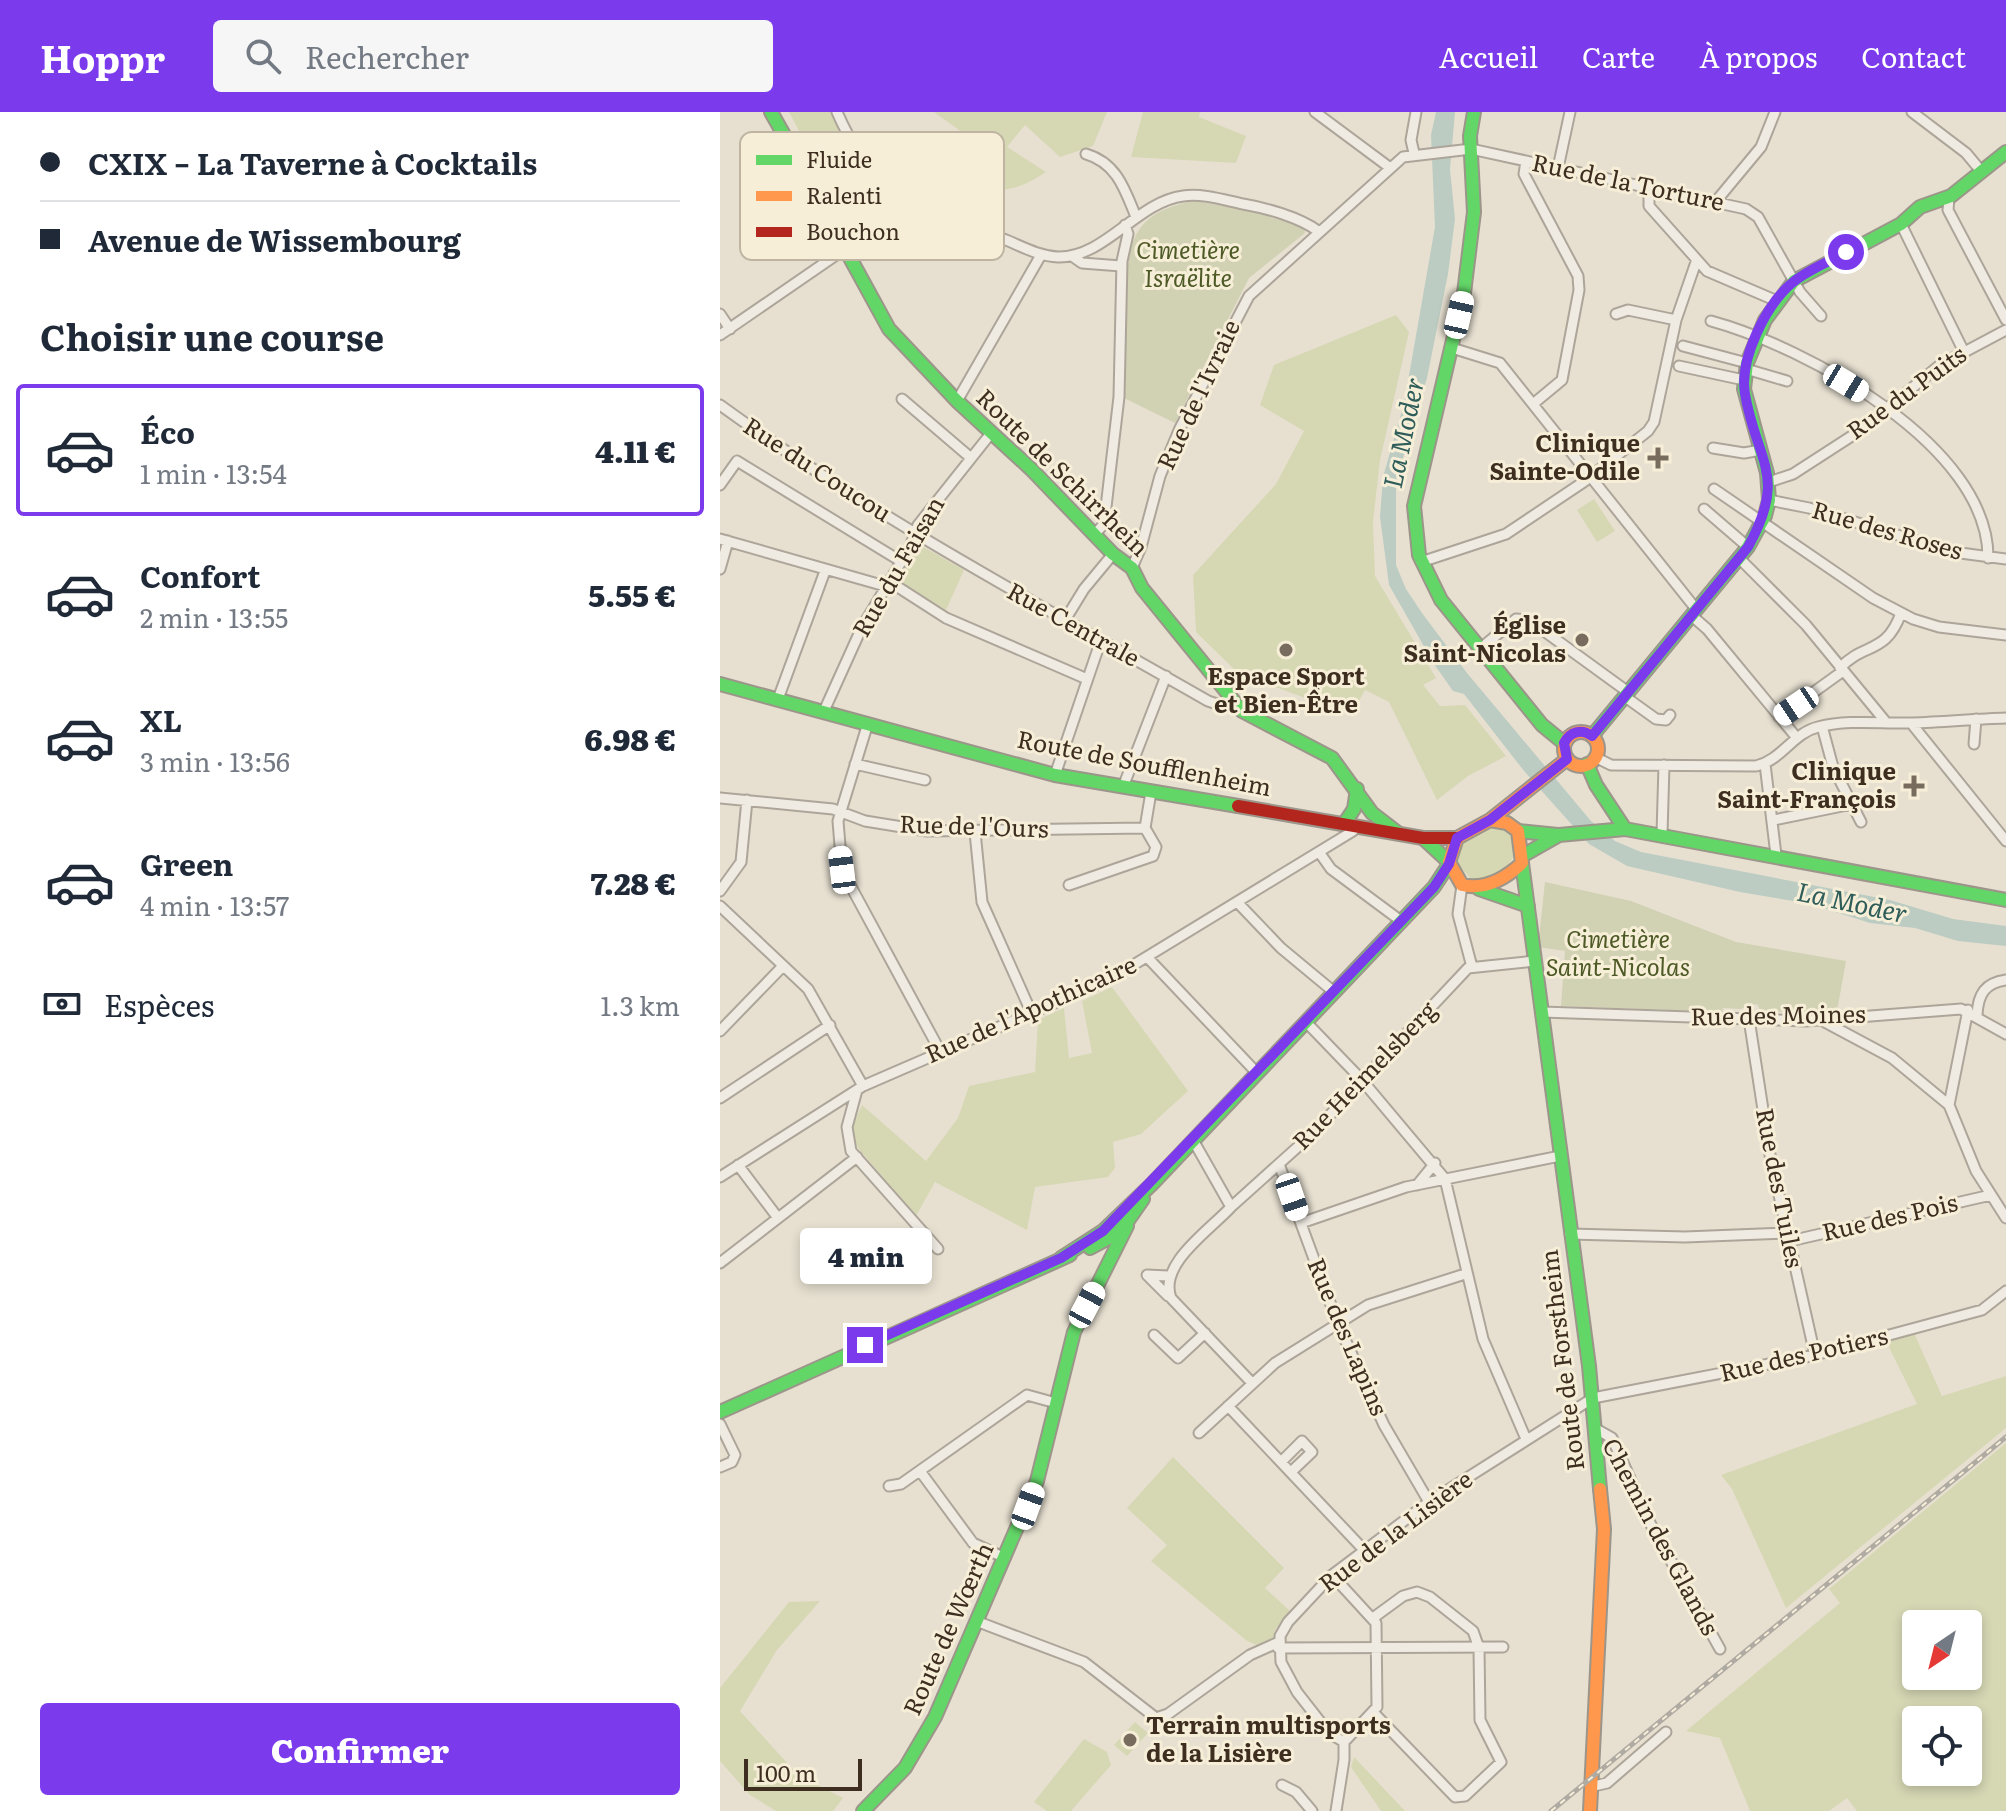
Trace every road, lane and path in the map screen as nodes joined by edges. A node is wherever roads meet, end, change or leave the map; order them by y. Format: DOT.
graph roads {
  1 [pos="771,112"];
  2 [pos="837,112"];
  3 [pos="1315,112"];
  4 [pos="1416,112"];
  5 [pos="1474,112"];
  6 [pos="1570,112"];
  7 [pos="1775,112"];
  8 [pos="1912,112"];
  9 [pos="782,132"];
  10 [pos="849,132"];
  11 [pos="1471,149"];
  12 [pos="1418,152"];
  13 [pos="2006,152"];
  14 [pos="1086,154"];
  15 [pos="1526,161"];
  16 [pos="1389,167"];
  17 [pos="1558,168"];
  18 [pos="1981,171"];
  19 [pos="1649,188"];
  20 [pos="1949,198"];
  21 [pos="1717,200"];
  22 [pos="1136,217"];
  23 [pos="1901,224"];
  24 [pos="1125,225"];
  25 [pos="1318,231"];
  26 [pos="1004,242"];
  27 [pos="1041,255"];
  28 [pos="1072,256"];
  29 [pos="829,260"];
  30 [pos="851,260"];
  31 [pos="1696,262"];
  32 [pos="1121,266"];
  33 [pos="1794,281"];
  34 [pos="1777,301"];
  35 [pos="720,314"];
  36 [pos="1616,314"];
  37 [pos="1821,316"];
  38 [pos="1676,320"];
  39 [pos="2006,320"];
  40 [pos="1711,321"];
  41 [pos="730,329"];
  42 [pos="2006,330"];
  43 [pos="720,335"];
  44 [pos="1757,338"];
  45 [pos="1683,346"];
  46 [pos="1452,348"];
  47 [pos="1963,350"];
  48 [pos="1679,366"];
  49 [pos="1746,370"];
  50 [pos="1787,381"];
  51 [pos="902,399"];
  52 [pos="957,401"];
  53 [pos="1533,404"];
  54 [pos="720,405"];
  55 [pos="1888,410"];
  56 [pos="992,432"];
  57 [pos="1713,448"];
  58 [pos="1761,450"];
  59 [pos="971,458"];
  60 [pos="1592,475"];
  61 [pos="1769,482"];
  62 [pos="720,485"];
  63 [pos="1714,489"];
  64 [pos="1769,500"];
  65 [pos="1704,509"];
  66 [pos="1762,522"];
  67 [pos="914,534"];
  68 [pos="1094,535"];
  69 [pos="724,540"];
  70 [pos="1748,547"];
  71 [pos="1113,554"];
  72 [pos="1739,558"];
  73 [pos="1988,558"];
  74 [pos="2006,559"];
  75 [pos="902,562"];
  76 [pos="1421,562"];
  77 [pos="1132,568"];
  78 [pos="720,569"];
  79 [pos="825,571"];
  80 [pos="887,584"];
  81 [pos="1693,612"];
  82 [pos="1901,613"];
  83 [pos="1065,620"];
  84 [pos="2006,635"];
  85 [pos="1101,640"];
  86 [pos="1481,648"];
  87 [pos="1841,670"];
  88 [pos="1166,676"];
  89 [pos="1087,679"];
  90 [pos="720,684"];
  91 [pos="1626,694"];
  92 [pos="778,699"];
  93 [pos="1235,703"];
  94 [pos="824,711"];
  95 [pos="1670,715"];
  96 [pos="1779,717"];
  97 [pos="2006,718"];
  98 [pos="1976,719"];
  99 [pos="1885,721"];
  100 [pos="868,723"];
  101 [pos="1911,723"];
  102 [pos="1822,726"];
  103 [pos="1592,736"];
  104 [pos="1797,738"];
  105 [pos="1564,743"];
  106 [pos="1974,744"];
  107 [pos="1567,759"];
  108 [pos="1591,761"];
  109 [pos="855,764"];
  110 [pos="1765,764"];
  111 [pos="1664,765"];
  112 [pos="1055,775"];
  113 [pos="925,780"];
  114 [pos="1123,787"];
  115 [pos="1357,789"];
  116 [pos="1151,792"];
  117 [pos="1519,796"];
  118 [pos="720,798"];
  119 [pos="747,800"];
  120 [pos="1852,804"];
  121 [pos="1367,805"];
  122 [pos="840,810"];
  123 [pos="1490,820"];
  124 [pos="1774,820"];
  125 [pos="1861,822"];
  126 [pos="1354,825"];
  127 [pos="1145,828"];
  128 [pos="1517,829"];
  129 [pos="1619,830"];
  130 [pos="975,832"];
  131 [pos="1398,833"];
  132 [pos="1662,834"];
  133 [pos="1561,835"];
  134 [pos="1423,838"];
  135 [pos="1457,838"];
  136 [pos="2006,841"];
  137 [pos="1319,852"];
  138 [pos="1776,855"];
  139 [pos="1522,860"];
  140 [pos="1449,863"];
  141 [pos="1462,884"];
  142 [pos="1069,885"];
  143 [pos="1434,887"];
  144 [pos="1479,889"];
  145 [pos="720,891"];
  146 [pos="2006,900"];
  147 [pos="1238,903"];
  148 [pos="720,906"];
  149 [pos="1528,906"];
  150 [pos="1401,921"];
  151 [pos="1147,957"];
  152 [pos="1535,961"];
  153 [pos="783,966"];
  154 [pos="1472,967"];
  155 [pos="2006,980"];
  156 [pos="1334,992"];
  157 [pos="1542,1012"];
  158 [pos="1972,1012"];
  159 [pos="1032,1014"];
  160 [pos="1749,1019"];
  161 [pos="1821,1020"];
  162 [pos="1306,1022"];
  163 [pos="830,1025"];
  164 [pos="720,1031"];
  165 [pos="2006,1034"];
  166 [pos="940,1051"];
  167 [pos="1257,1073"];
  168 [pos="1361,1079"];
  169 [pos="860,1088"];
  170 [pos="720,1098"];
  171 [pos="1949,1105"];
  172 [pos="1193,1140"];
  173 [pos="1560,1156"];
  174 [pos="857,1157"];
  175 [pos="1435,1163"];
  176 [pos="1279,1164"];
  177 [pos="738,1165"];
  178 [pos="720,1177"];
  179 [pos="1445,1179"];
  180 [pos="1152,1184"];
  181 [pos="1417,1185"];
  182 [pos="1991,1195"];
  183 [pos="1231,1207"];
  184 [pos="778,1218"];
  185 [pos="2006,1218"];
  186 [pos="1301,1223"];
  187 [pos="1127,1224"];
  188 [pos="1570,1234"];
  189 [pos="1789,1237"];
  190 [pos="1104,1238"];
  191 [pos="938,1249"];
  192 [pos="1086,1249"];
  193 [pos="1061,1258"];
  194 [pos="1109,1260"];
  195 [pos="720,1263"];
  196 [pos="1465,1274"];
  197 [pos="1168,1276"];
  198 [pos="2006,1291"];
  199 [pos="1171,1298"];
  200 [pos="1338,1324"];
  201 [pos="1205,1333"];
  202 [pos="1154,1335"];
  203 [pos="1815,1355"];
  204 [pos="1252,1383"];
  205 [pos="1593,1398"];
  206 [pos="1056,1403"];
  207 [pos="1228,1406"];
  208 [pos="720,1412"];
  209 [pos="720,1424"];
  210 [pos="1596,1429"];
  211 [pos="1199,1433"];
  212 [pos="1526,1439"];
  213 [pos="1281,1462"];
  214 [pos="720,1467"];
  215 [pos="920,1471"];
  216 [pos="1291,1472"];
  217 [pos="889,1486"];
  218 [pos="1429,1502"];
  219 [pos="1364,1550"];
  220 [pos="1005,1558"];
  221 [pos="1332,1575"];
  222 [pos="1373,1618"];
  223 [pos="976,1621"];
  224 [pos="1279,1645"];
  225 [pos="1503,1647"];
  226 [pos="1378,1648"];
  227 [pos="1479,1648"];
  228 [pos="1720,1649"];
  229 [pos="1374,1713"];
  230 [pos="1666,1732"];
  231 [pos="1344,1742"];
  232 [pos="1282,1785"];
  233 [pos="1594,1786"];
  234 [pos="863,1811"];
  235 [pos="1312,1811"];
  236 [pos="1336,1811"];
  237 [pos="1590,1811"];
  1 -- 9 [label="main road, Route de Schirrhein"];
  2 -- 10 [label="street"];
  3 -- 16 [label="street"];
  4 -- 12 [label="street"];
  5 -- 11 [label="main road"];
  6 -- 17 [label="street"];
  7 -- 21 [label="street"];
  8 -- 18 [label="street"];
  11 -- 12 [label="street, Rue de la Torture"];
  11 -- 15 [label="street, Rue de la Torture"];
  11 -- 46 [label="main road"];
  12 -- 16 [label="street, Rue de l'Ivraie"];
  13 -- 18 [label="main road"];
  14 -- 22 [label="street"];
  15 -- 17 [label="street, Rue de la Torture"];
  15 -- 53 [label="street"];
  16 -- 25 [label="street, Rue de l'Ivraie"];
  17 -- 19 [label="street, Rue de la Torture"];
  18 -- 20 [label="main road"];
  19 -- 21 [label="street, Rue de la Torture"];
  19 -- 31 [label="street"];
  20 -- 23 [label="main road"];
  20 -- 39 [label="street"];
  21 -- 33 [label="street, Rue de la Torture"];
  22 -- 24 [label="street"];
  22 -- 25 [label="street"];
  23 -- 33 [label="main road"];
  23 -- 47 [label="street"];
  24 -- 28 [label="street"];
  24 -- 32 [label="street"];
  25 -- 77 [label="street, Rue de l'Ivraie"];
  26 -- 27 [label="street"];
  27 -- 28 [label="street"];
  27 -- 52 [label="street"];
  28 -- 32 [label="street"];
  29 -- 41 [label="street"];
  30 -- 52 [label="main road, Route de Schirrhein"];
  31 -- 34 [label="street"];
  31 -- 38 [label="street"];
  32 -- 68 [label="street"];
  33 -- 34 [label="main road"];
  33 -- 37 [label="street, Rue de la Torture"];
  34 -- 44 [label="main road"];
  35 -- 41 [label="street"];
  36 -- 38 [label="street"];
  38 -- 60 [label="street"];
  40 -- 44 [label="street"];
  41 -- 43 [label="street"];
  42 -- 47 [label="street, Rue du Puits"];
  44 -- 49 [label="main road"];
  44 -- 55 [label="street"];
  45 -- 49 [label="street"];
  46 -- 53 [label="street"];
  46 -- 76 [label="main road"];
  47 -- 55 [label="street, Rue du Puits"];
  48 -- 49 [label="street"];
  49 -- 50 [label="street"];
  49 -- 58 [label="main road"];
  51 -- 59 [label="street"];
  52 -- 56 [label="main road, Route de Schirrhein"];
  53 -- 60 [label="street"];
  54 -- 67 [label="street, Rue du Coucou"];
  55 -- 61 [label="street, Rue du Puits"];
  55 -- 73 [label="street"];
  56 -- 59 [label="street, Rue du Faisan"];
  56 -- 68 [label="main road, Route de Schirrhein"];
  57 -- 58 [label="street"];
  58 -- 61 [label="main road"];
  59 -- 67 [label="street, Rue du Faisan"];
  60 -- 76 [label="street"];
  60 -- 81 [label="street"];
  61 -- 64 [label="main road"];
  62 -- 75 [label="street"];
  63 -- 66 [label="street"];
  64 -- 66 [label="main road"];
  64 -- 73 [label="street, Rue des Roses"];
  65 -- 70 [label="street"];
  66 -- 70 [label="main road"];
  66 -- 82 [label="street"];
  67 -- 75 [label="street, Rue du Faisan"];
  67 -- 83 [label="street, Rue Centrale"];
  68 -- 71 [label="main road, Route de Schirrhein"];
  69 -- 78 [label="street"];
  69 -- 79 [label="street"];
  70 -- 72 [label="main road"];
  71 -- 77 [label="main road, Route de Schirrhein"];
  71 -- 83 [label="street"];
  72 -- 81 [label="main road"];
  72 -- 87 [label="street"];
  73 -- 74 [label="street, Rue des Roses"];
  75 -- 80 [label="street, Rue du Faisan"];
  76 -- 86 [label="main road"];
  77 -- 93 [label="main road, Route de Schirrhein"];
  79 -- 80 [label="street"];
  79 -- 92 [label="street"];
  80 -- 89 [label="street"];
  80 -- 94 [label="street, Rue du Faisan"];
  81 -- 91 [label="main road"];
  81 -- 96 [label="street"];
  82 -- 84 [label="street"];
  82 -- 87 [label="street"];
  83 -- 85 [label="street, Rue Centrale"];
  85 -- 88 [label="street, Rue Centrale"];
  85 -- 89 [label="street"];
  86 -- 91 [label="street"];
  86 -- 105 [label="main road"];
  87 -- 96 [label="street"];
  87 -- 99 [label="street"];
  88 -- 93 [label="street, Rue Centrale"];
  88 -- 114 [label="street"];
  89 -- 112 [label="street"];
  90 -- 92 [label="main road, Route de Soufflenheim"];
  91 -- 95 [label="street"];
  91 -- 103 [label="main road"];
  92 -- 94 [label="main road, Route de Soufflenheim"];
  93 -- 115 [label="main road, Route de Schirrhein"];
  94 -- 100 [label="main road, Route de Soufflenheim"];
  96 -- 104 [label="street"];
  97 -- 98 [label="street"];
  98 -- 101 [label="street"];
  98 -- 106 [label="street"];
  99 -- 101 [label="street"];
  99 -- 102 [label="street"];
  100 -- 109 [label="street"];
  100 -- 112 [label="main road, Route de Soufflenheim"];
  101 -- 136 [label="street"];
  102 -- 104 [label="street"];
  102 -- 120 [label="street"];
  103 -- 105 [label="main road"];
  103 -- 108 [label="main road"];
  104 -- 110 [label="street"];
  105 -- 107 [label="main road"];
  107 -- 108 [label="main road"];
  107 -- 117 [label="main road"];
  108 -- 111 [label="street"];
  108 -- 129 [label="main road"];
  109 -- 113 [label="street"];
  109 -- 122 [label="street"];
  110 -- 111 [label="street"];
  110 -- 124 [label="street"];
  111 -- 132 [label="street"];
  112 -- 114 [label="main road, Route de Soufflenheim"];
  114 -- 116 [label="main road, Route de Soufflenheim"];
  115 -- 121 [label="main road, Route de Schirrhein"];
  115 -- 126 [label="main road"];
  116 -- 126 [label="main road, Route de Soufflenheim"];
  116 -- 127 [label="street"];
  117 -- 123 [label="main road"];
  117 -- 128 [label="main road"];
  118 -- 119 [label="street, Rue de l'Ours"];
  119 -- 122 [label="street, Rue de l'Ours"];
  119 -- 145 [label="street"];
  120 -- 124 [label="street"];
  120 -- 125 [label="street"];
  121 -- 126 [label="main road"];
  121 -- 131 [label="main road, Route de Schirrhein"];
  122 -- 130 [label="street, Rue de l'Ours"];
  122 -- 166 [label="street"];
  123 -- 128 [label="main road"];
  123 -- 135 [label="main road"];
  124 -- 138 [label="street"];
  126 -- 131 [label="main road, Route de Soufflenheim"];
  126 -- 137 [label="street, Rue de l'Apothicaire"];
  127 -- 130 [label="street, Rue de l'Ours"];
  127 -- 142 [label="street"];
  128 -- 133 [label="main road"];
  128 -- 139 [label="main road"];
  129 -- 132 [label="main road"];
  129 -- 133 [label="main road"];
  130 -- 159 [label="street"];
  131 -- 134 [label="main road, Route de Soufflenheim"];
  132 -- 138 [label="main road"];
  133 -- 139 [label="main road"];
  134 -- 135 [label="main road, Route de Soufflenheim"];
  134 -- 140 [label="main road"];
  135 -- 140 [label="main road"];
  137 -- 147 [label="street, Rue de l'Apothicaire"];
  137 -- 150 [label="street"];
  138 -- 146 [label="main road"];
  139 -- 144 [label="main road"];
  139 -- 149 [label="main road, Route de Forstheim"];
  140 -- 141 [label="main road"];
  140 -- 143 [label="main road"];
  141 -- 143 [label="main road"];
  141 -- 144 [label="main road"];
  141 -- 154 [label="street"];
  143 -- 150 [label="main road"];
  144 -- 149 [label="main road"];
  147 -- 151 [label="street, Rue de l'Apothicaire"];
  147 -- 156 [label="street"];
  148 -- 153 [label="street"];
  149 -- 152 [label="main road, Route de Forstheim"];
  150 -- 156 [label="main road"];
  151 -- 159 [label="street, Rue de l'Apothicaire"];
  151 -- 167 [label="street"];
  152 -- 154 [label="street"];
  152 -- 157 [label="main road, Route de Forstheim"];
  153 -- 163 [label="street"];
  153 -- 164 [label="street"];
  154 -- 168 [label="street, Rue Heimelsberg"];
  155 -- 158 [label="street"];
  156 -- 162 [label="main road"];
  157 -- 160 [label="street, Rue des Moines"];
  157 -- 173 [label="main road, Route de Forstheim"];
  158 -- 161 [label="street, Rue des Moines"];
  158 -- 165 [label="street"];
  158 -- 171 [label="street"];
  159 -- 166 [label="street, Rue de l'Apothicaire"];
  160 -- 161 [label="street, Rue des Moines"];
  160 -- 189 [label="street, Rue des Tuiles"];
  161 -- 171 [label="street"];
  162 -- 167 [label="main road"];
  162 -- 168 [label="street"];
  163 -- 169 [label="street"];
  163 -- 170 [label="street"];
  166 -- 169 [label="street, Rue de l'Apothicaire"];
  167 -- 172 [label="main road"];
  168 -- 175 [label="street"];
  168 -- 176 [label="street, Rue Heimelsberg"];
  169 -- 174 [label="street"];
  169 -- 177 [label="street, Rue de l'Apothicaire"];
  171 -- 182 [label="street"];
  172 -- 180 [label="main road"];
  172 -- 183 [label="street"];
  173 -- 179 [label="street"];
  173 -- 188 [label="main road, Route de Forstheim"];
  174 -- 184 [label="street"];
  174 -- 191 [label="street"];
  175 -- 179 [label="street"];
  175 -- 181 [label="street"];
  176 -- 183 [label="street, Rue Heimelsberg"];
  176 -- 186 [label="street, Rue des Lapins"];
  177 -- 178 [label="street, Rue de l'Apothicaire"];
  177 -- 184 [label="street"];
  179 -- 181 [label="street"];
  179 -- 196 [label="street"];
  180 -- 187 [label="main road"];
  180 -- 190 [label="main road"];
  181 -- 186 [label="street"];
  182 -- 185 [label="street"];
  182 -- 189 [label="street, Rue des Pois"];
  183 -- 197 [label="street, Rue Heimelsberg"];
  184 -- 195 [label="street"];
  186 -- 200 [label="street, Rue des Lapins"];
  187 -- 190 [label="main road"];
  187 -- 194 [label="main road, Route de Wœrth"];
  188 -- 189 [label="street, Rue des Pois"];
  188 -- 205 [label="main road, Route de Forstheim"];
  189 -- 203 [label="street, Rue des Tuiles"];
  190 -- 192 [label="main road"];
  190 -- 193 [label="main road"];
  190 -- 194 [label="main road"];
  192 -- 193 [label="main road"];
  192 -- 194 [label="main road"];
  193 -- 208 [label="main road"];
  194 -- 206 [label="main road, Route de Wœrth"];
  196 -- 200 [label="street"];
  196 -- 212 [label="street"];
  197 -- 199 [label="street"];
  197 -- 199 [label="street, Rue Heimelsberg"];
  198 -- 203 [label="street, Rue des Potiers"];
  199 -- 201 [label="street"];
  200 -- 204 [label="street"];
  200 -- 218 [label="street, Rue des Lapins"];
  201 -- 202 [label="street"];
  201 -- 204 [label="street"];
  203 -- 205 [label="street, Rue des Potiers"];
  204 -- 207 [label="street"];
  205 -- 210 [label="main road, Route de Forstheim"];
  205 -- 212 [label="street, Rue de la Lisière"];
  206 -- 215 [label="street"];
  206 -- 220 [label="main road, Route de Wœrth"];
  207 -- 211 [label="street"];
  207 -- 213 [label="street"];
  209 -- 214 [label="street"];
  210 -- 228 [label="street, Chemin des Glands"];
  210 -- 233 [label="main road, Route de Forstheim"];
  212 -- 218 [label="street, Rue de la Lisière"];
  213 -- 216 [label="street"];
  213 -- 216 [label="street"];
  215 -- 217 [label="street"];
  215 -- 220 [label="street"];
  216 -- 219 [label="street"];
  218 -- 219 [label="street, Rue de la Lisière"];
  219 -- 221 [label="street, Rue de la Lisière"];
  220 -- 223 [label="main road, Route de Wœrth"];
  221 -- 222 [label="street"];
  221 -- 224 [label="street, Rue de la Lisière"];
  222 -- 226 [label="street"];
  222 -- 227 [label="street"];
  223 -- 224 [label="street"];
  223 -- 234 [label="main road, Route de Wœrth"];
  224 -- 226 [label="street"];
  224 -- 231 [label="street"];
  225 -- 227 [label="street"];
  226 -- 227 [label="street"];
  226 -- 229 [label="street"];
  227 -- 229 [label="street"];
  229 -- 231 [label="street"];
  230 -- 233 [label="street"];
  231 -- 236 [label="street"];
  232 -- 235 [label="street"];
  233 -- 237 [label="main road, Route de Forstheim"];
}
